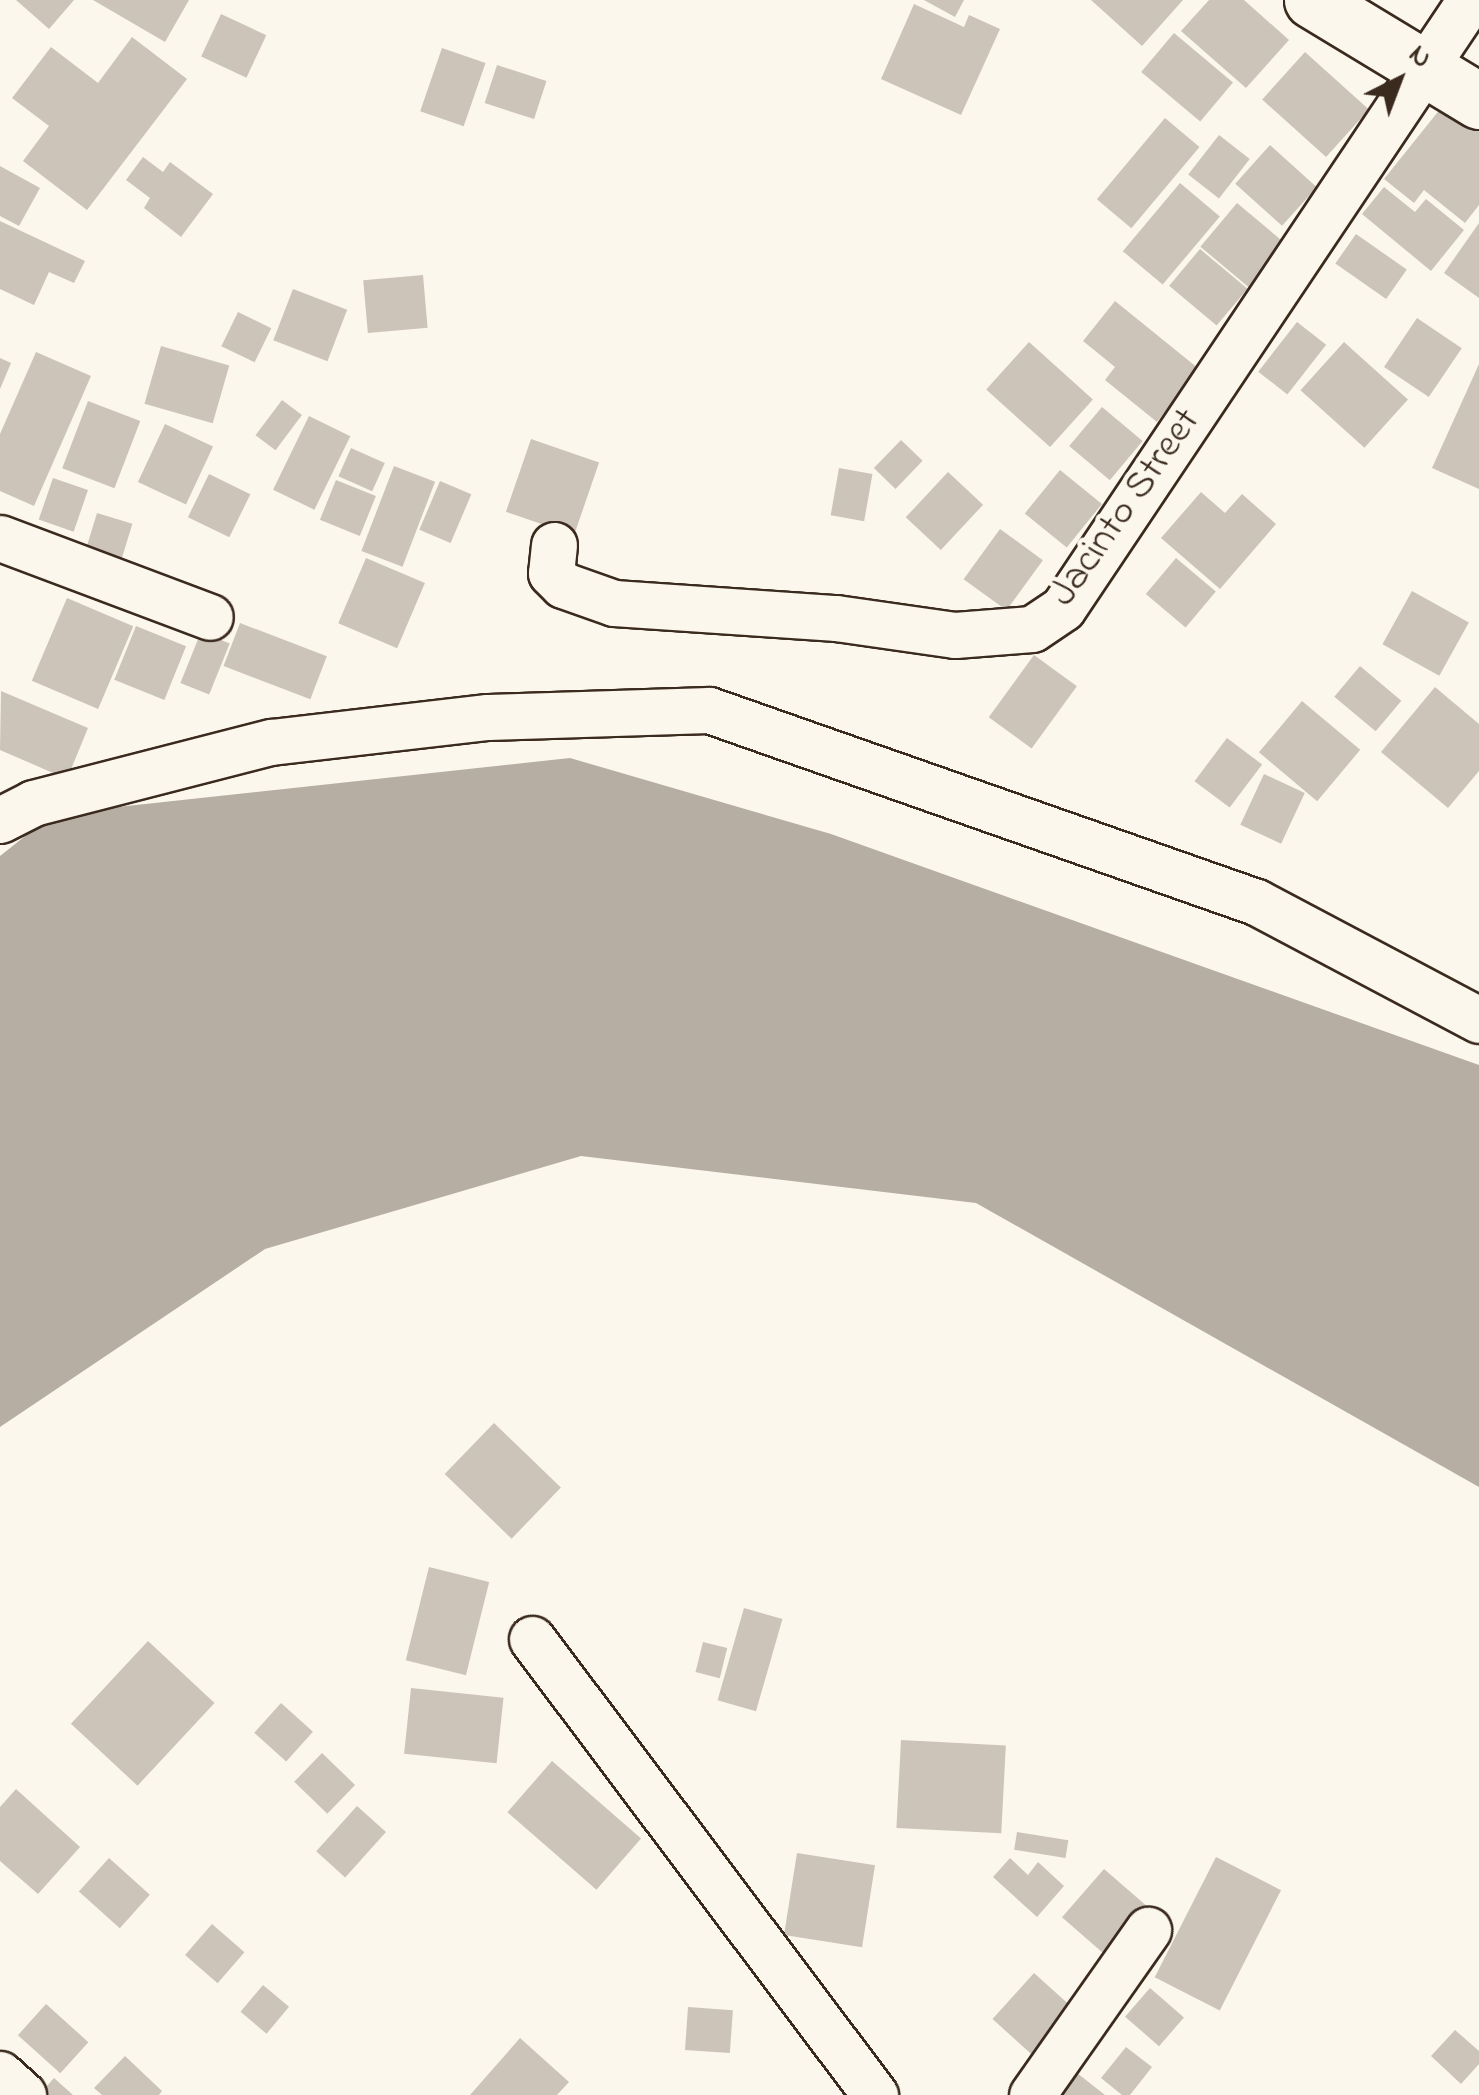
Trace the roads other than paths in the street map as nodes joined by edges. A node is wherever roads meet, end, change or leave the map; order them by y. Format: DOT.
graph roads {
  1 [pos="1312,0"];
  2 [pos="1470,0"];
  3 [pos="1422,69"];
  4 [pos="1479,101"];
  5 [pos="0,538"];
  6 [pos="554,544"];
  7 [pos="210,617"];
  8 [pos="0,820"];
  9 [pos="1479,1020"];
  10 [pos="532,1639"];
  11 [pos="1148,1930"];
  12 [pos="0,2074"];
  13 [pos="23,2095"];
  14 [pos="874,2095"];
  15 [pos="1032,2095"];
  1 -- 3 [label="street"];
  2 -- 3 [label="street, Jacinto Street"];
  3 -- 4 [label="street"];
  3 -- 6 [label="street, Jacinto Street"];
  5 -- 7 [label="street"];
  8 -- 9 [label="street"];
  10 -- 14 [label="street"];
  11 -- 15 [label="street"];
  12 -- 13 [label="street"];
}
